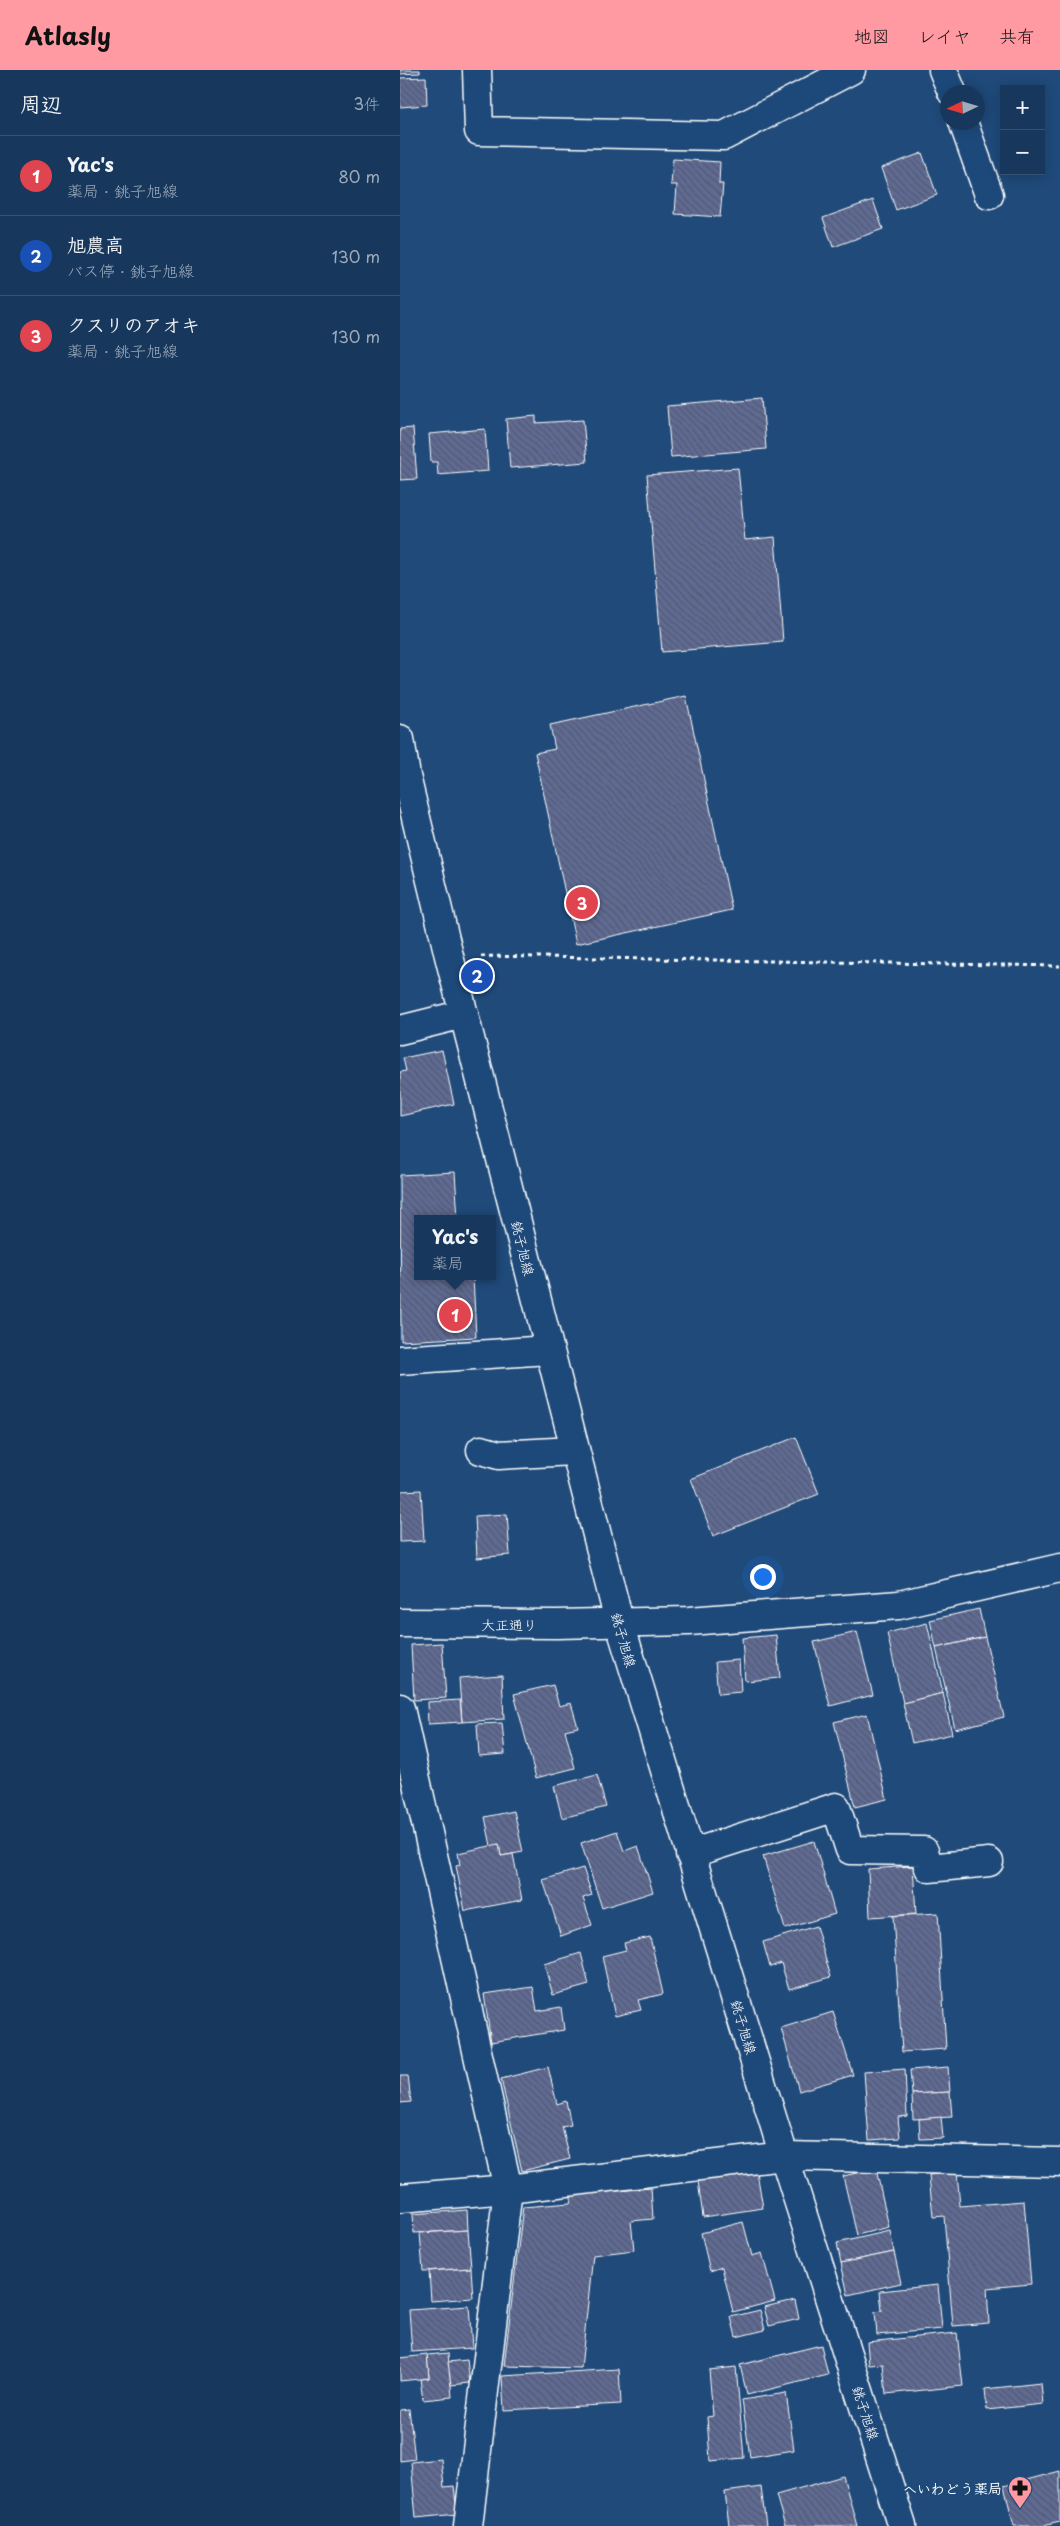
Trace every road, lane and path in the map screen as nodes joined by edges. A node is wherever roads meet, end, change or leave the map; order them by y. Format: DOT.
graph roads {
  1 [pos="477,70"];
  2 [pos="851,70"];
  3 [pos="944,70"];
  4 [pos="949,85"];
  5 [pos="965,130"];
  6 [pos="989,195"];
  7 [pos="400,739"];
  8 [pos="449,956"];
  9 [pos="1060,966"];
  10 [pos="464,1014"];
  11 [pos="400,1030"];
  12 [pos="548,1350"];
  13 [pos="400,1360"];
  14 [pos="482,1450"];
  15 [pos="574,1451"];
  16 [pos="1060,1568"];
  17 [pos="619,1621"];
  18 [pos="400,1623"];
  19 [pos="400,1708"];
  20 [pos="690,1854"];
  21 [pos="990,1862"];
  22 [pos="784,2156"];
  23 [pos="1060,2162"];
  24 [pos="508,2189"];
  25 [pos="400,2198"];
  26 [pos="468,2526"];
  27 [pos="902,2526"];
  1 -- 2 [label="street"];
  3 -- 4 [label="street"];
  5 -- 6 [label="street"];
  7 -- 8 [label="street, 銚子旭線"];
  8 -- 9 [label="path"];
  8 -- 10 [label="street, 銚子旭線"];
  10 -- 11 [label="street"];
  10 -- 12 [label="street, 銚子旭線"];
  12 -- 13 [label="street"];
  12 -- 15 [label="street, 銚子旭線"];
  14 -- 15 [label="street"];
  15 -- 17 [label="street, 銚子旭線"];
  16 -- 17 [label="street, 大正通り"];
  17 -- 18 [label="street, 大正通り"];
  17 -- 20 [label="street, 銚子旭線"];
  19 -- 24 [label="street"];
  20 -- 21 [label="street"];
  20 -- 22 [label="street, 銚子旭線"];
  22 -- 23 [label="street"];
  22 -- 24 [label="street"];
  22 -- 27 [label="street, 銚子旭線"];
  24 -- 25 [label="street"];
  24 -- 26 [label="street"];
}
